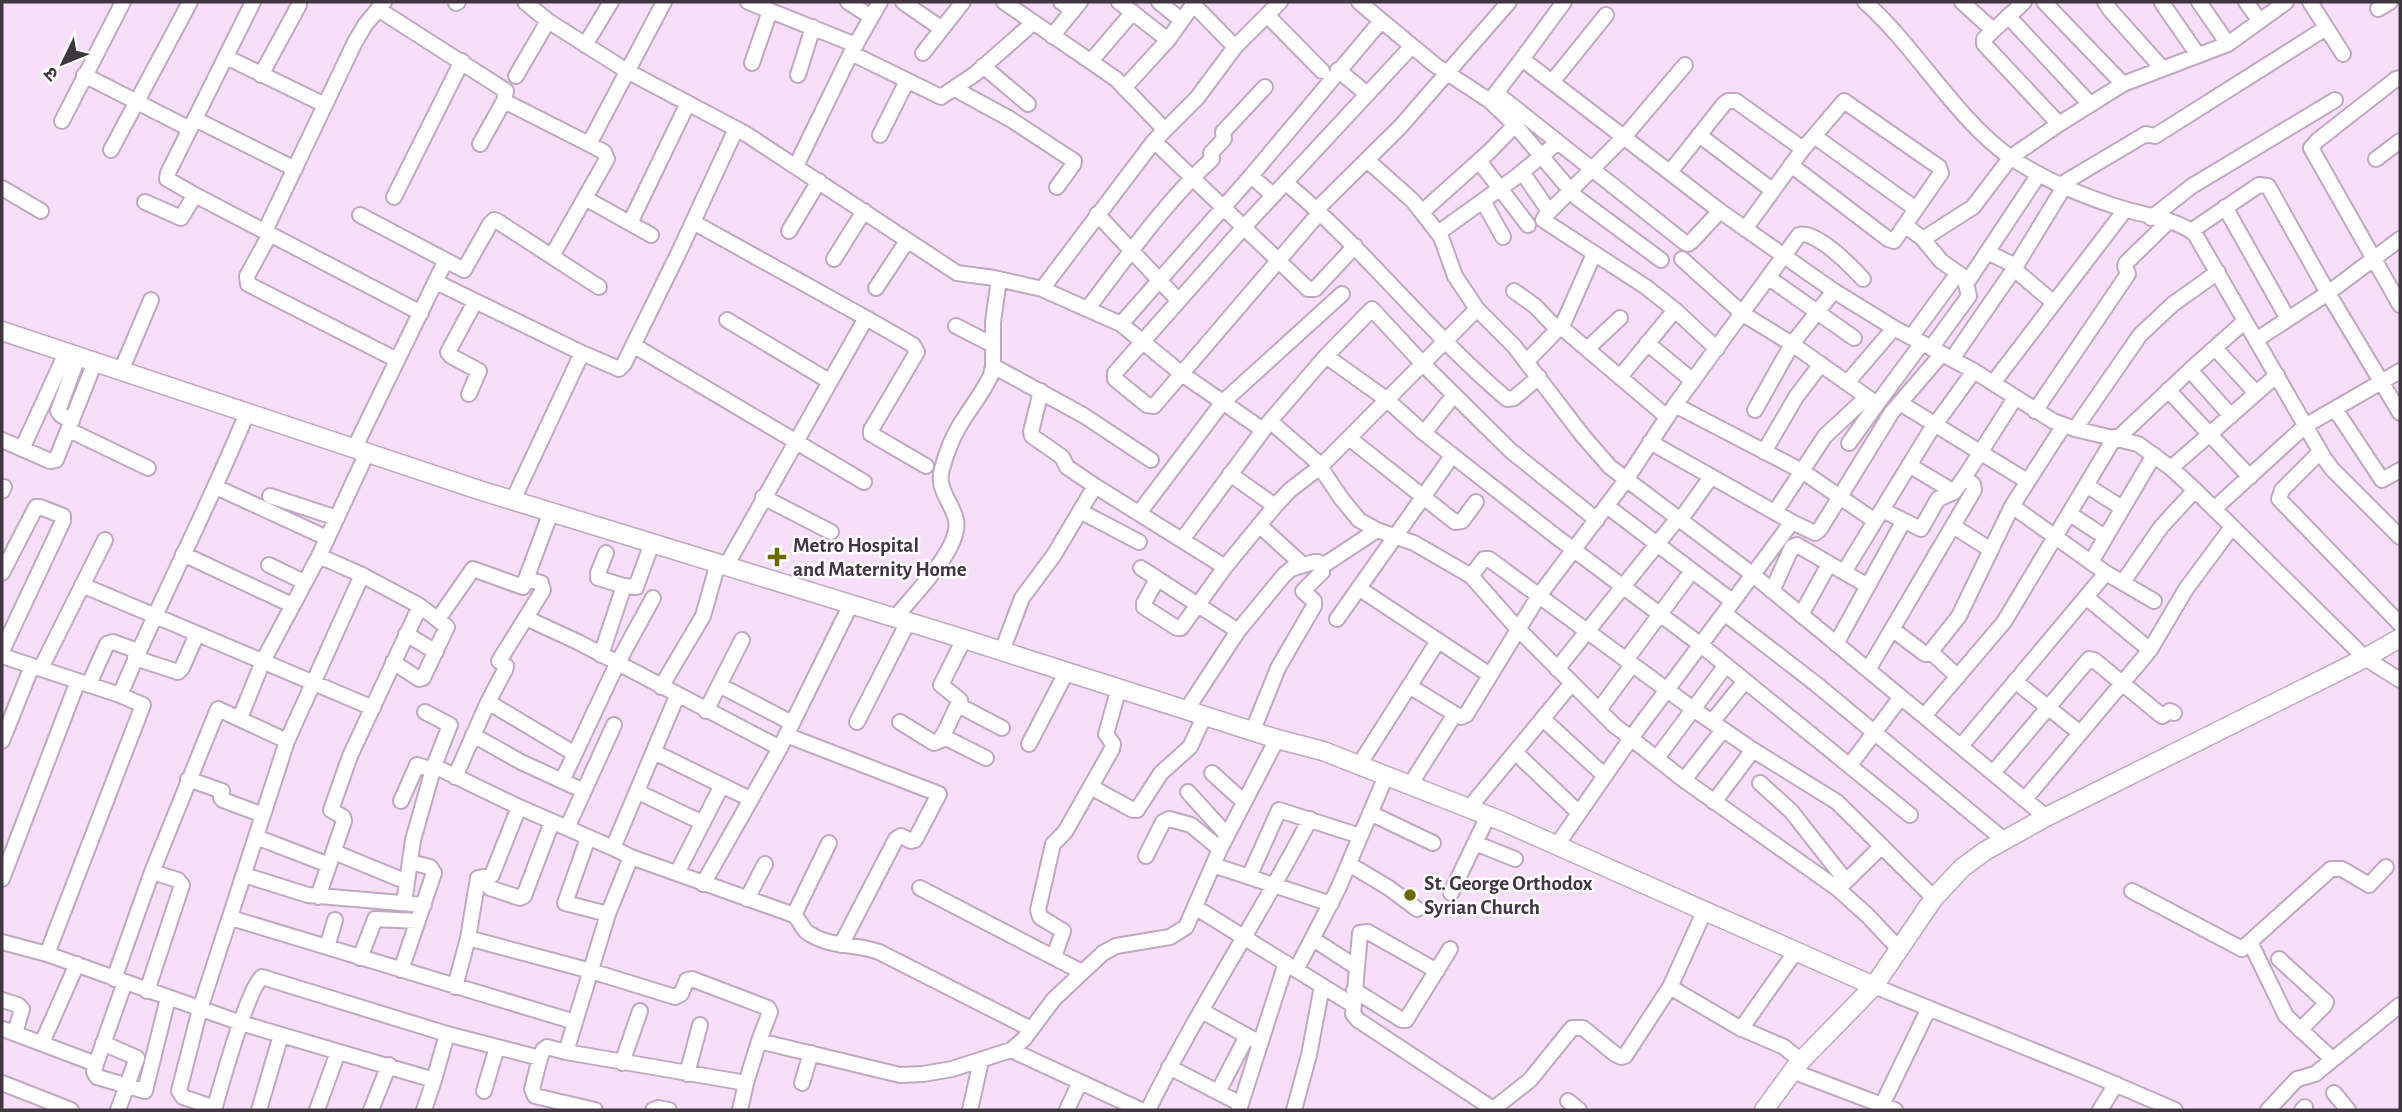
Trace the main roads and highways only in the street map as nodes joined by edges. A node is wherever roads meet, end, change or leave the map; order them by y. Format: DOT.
graph roads {
  1 [pos="2,331"];
  2 [pos="2400,638"];
  3 [pos="1874,986"];
  4 [pos="1764,1110"];
  1 -- 3 [label="main road"];
  2 -- 3 [label="main road"];
  3 -- 4 [label="main road"];
}
